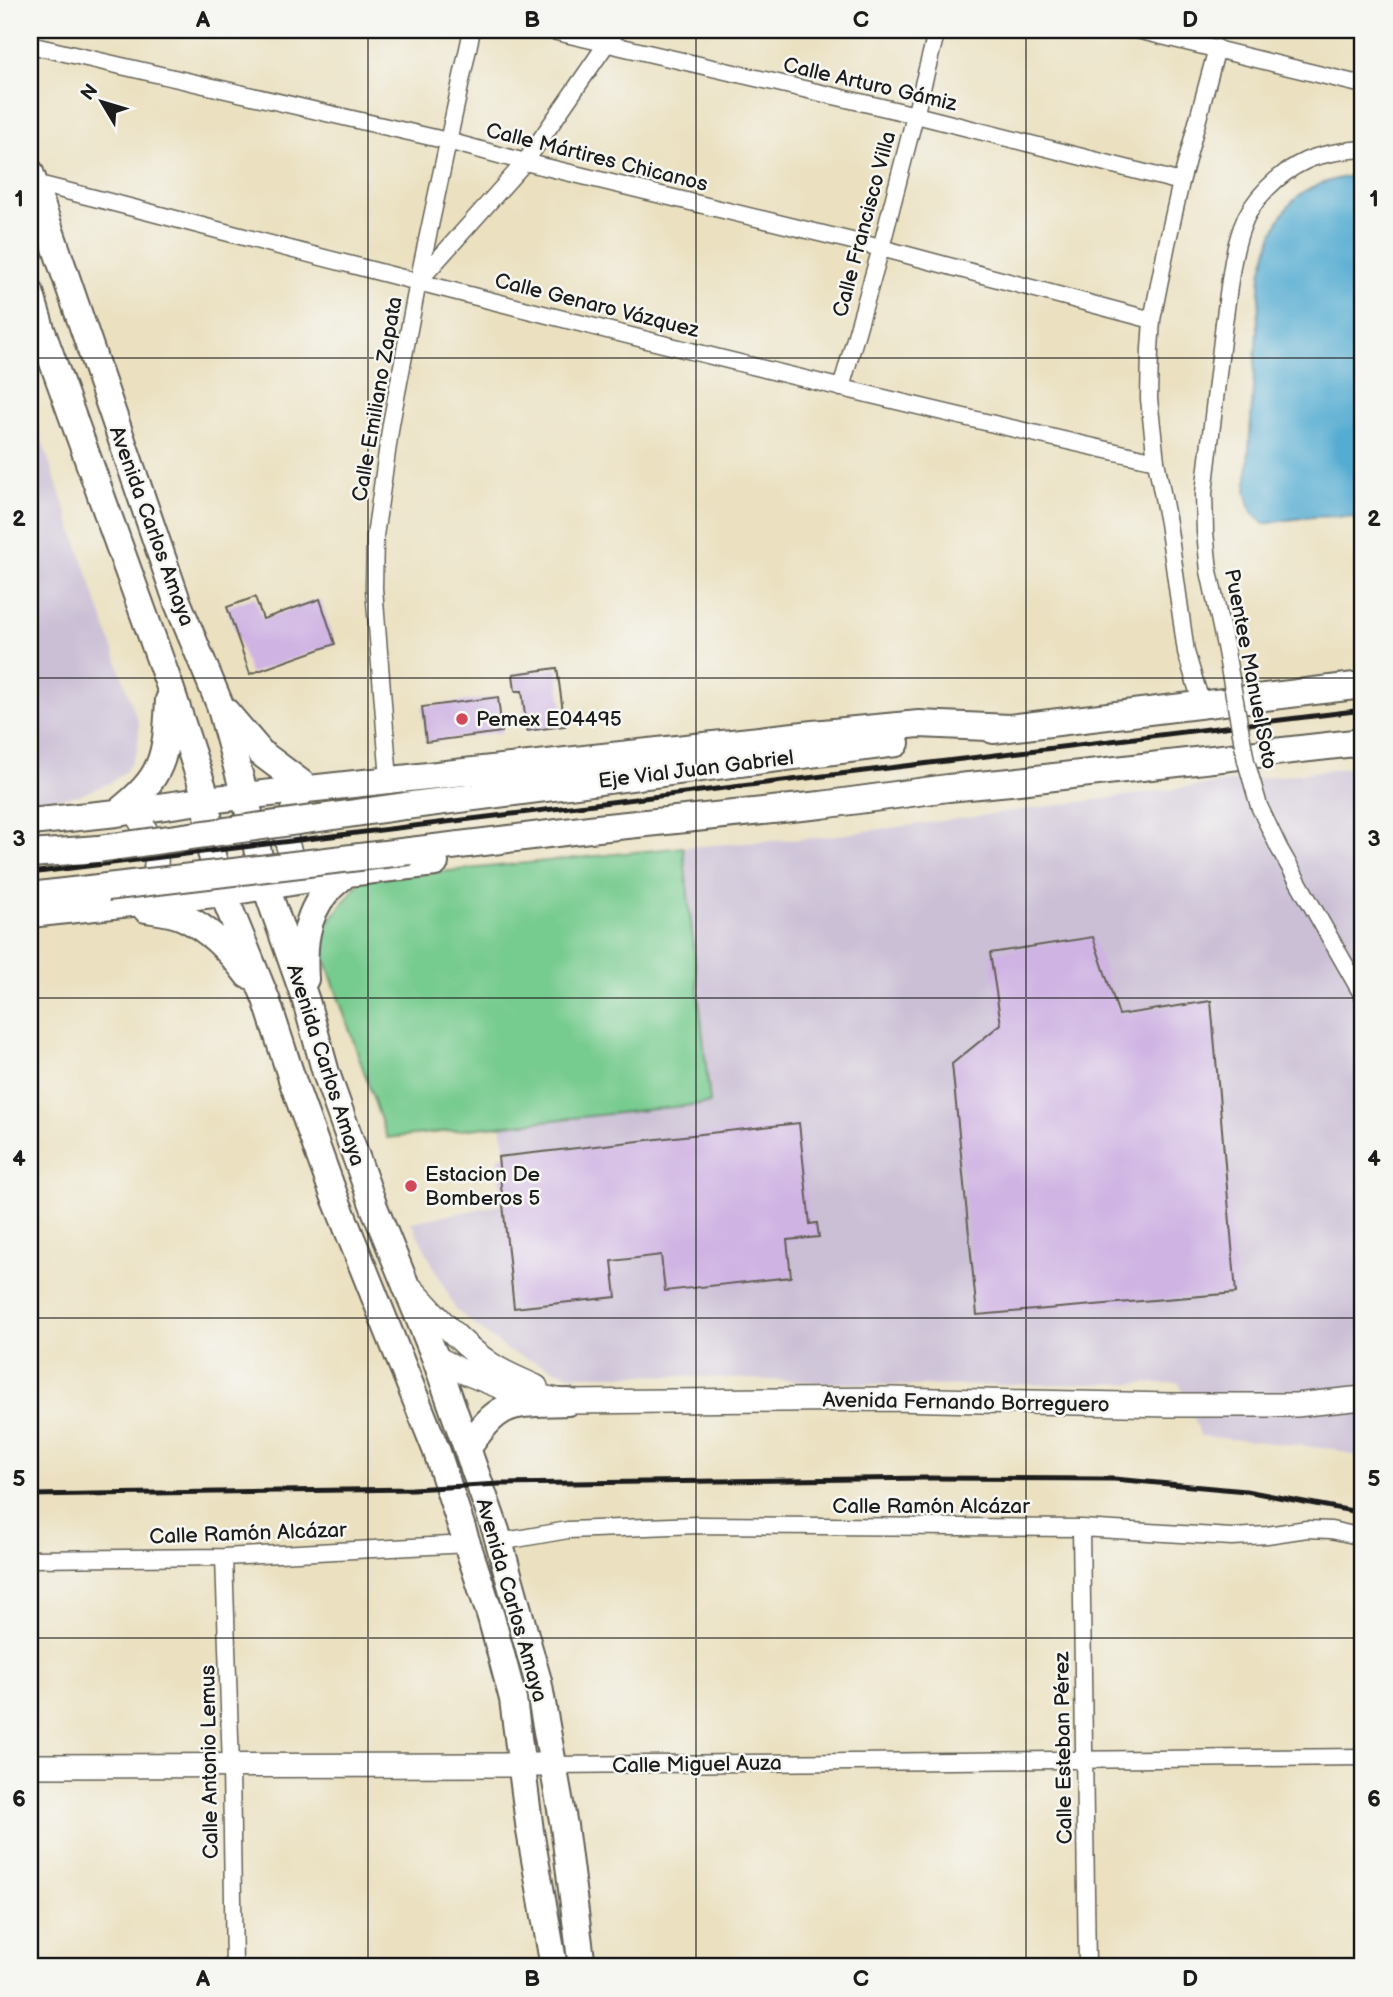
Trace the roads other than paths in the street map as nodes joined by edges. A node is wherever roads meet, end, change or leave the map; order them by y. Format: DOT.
graph roads {
  1 [pos="472,30"];
  2 [pos="548,30"];
  3 [pos="617,30"];
  4 [pos="937,30"];
  5 [pos="1137,30"];
  6 [pos="30,45"];
  7 [pos="607,45"];
  8 [pos="1217,48"];
  9 [pos="1363,85"];
  10 [pos="916,115"];
  11 [pos="448,141"];
  12 [pos="1363,149"];
  13 [pos="525,162"];
  14 [pos="31,179"];
  15 [pos="1181,182"];
  16 [pos="881,248"];
  17 [pos="418,282"];
  18 [pos="30,292"];
  19 [pos="1152,320"];
  20 [pos="841,388"];
  21 [pos="1156,461"];
  22 [pos="1363,685"];
  23 [pos="170,687"];
  24 [pos="220,705"];
  25 [pos="1202,705"];
  26 [pos="1010,728"];
  27 [pos="1363,742"];
  28 [pos="389,780"];
  29 [pos="948,788"];
  30 [pos="306,789"];
  31 [pos="245,796"];
  32 [pos="207,800"];
  33 [pos="125,812"];
  34 [pos="30,822"];
  35 [pos="30,854"];
  36 [pos="346,873"];
  37 [pos="304,880"];
  38 [pos="266,887"];
  39 [pos="223,893"];
  40 [pos="30,896"];
  41 [pos="121,899"];
  42 [pos="30,914"];
  43 [pos="1363,996"];
  44 [pos="266,999"];
  45 [pos="306,1001"];
  46 [pos="326,1073"];
  47 [pos="294,1086"];
  48 [pos="374,1208"];
  49 [pos="344,1220"];
  50 [pos="360,1261"];
  51 [pos="405,1281"];
  52 [pos="435,1357"];
  53 [pos="1363,1398"];
  54 [pos="568,1402"];
  55 [pos="467,1449"];
  56 [pos="1081,1528"];
  57 [pos="1363,1537"];
  58 [pos="499,1542"];
  59 [pos="468,1544"];
  60 [pos="224,1557"];
  61 [pos="30,1559"];
  62 [pos="1363,1757"];
  63 [pos="1085,1760"];
  64 [pos="523,1765"];
  65 [pos="30,1766"];
  66 [pos="553,1766"];
  67 [pos="231,1767"];
  68 [pos="234,1967"];
  69 [pos="554,1967"];
  70 [pos="582,1967"];
  71 [pos="1087,1967"];
  1 -- 11 [label="street, Calle Emiliano Zapata"];
  2 -- 7 [label="street, Calle Arturo Gámiz"];
  3 -- 7 [label="street"];
  4 -- 10 [label="street, Calle Francisco Villa"];
  5 -- 8 [label="street"];
  6 -- 11 [label="street, Calle Mártires Chicanos"];
  7 -- 10 [label="street, Calle Arturo Gámiz"];
  7 -- 13 [label="street"];
  8 -- 9 [label="street"];
  8 -- 15 [label="street"];
  10 -- 15 [label="street, Calle Arturo Gámiz"];
  10 -- 16 [label="street, Calle Francisco Villa"];
  11 -- 13 [label="street, Calle Mártires Chicanos"];
  11 -- 17 [label="street, Calle Emiliano Zapata"];
  12 -- 43 [label="street, Puentee Manuel Soto, bridge"];
  13 -- 16 [label="street, Calle Mártires Chicanos"];
  13 -- 17 [label="street"];
  14 -- 17 [label="street, Calle Genaro Vázquez"];
  14 -- 24 [label="main road, Avenida Carlos Amaya"];
  15 -- 19 [label="street"];
  16 -- 19 [label="street, Calle Mártires Chicanos"];
  16 -- 20 [label="street, Calle Francisco Villa"];
  17 -- 20 [label="street, Calle Genaro Vázquez"];
  17 -- 28 [label="street, Calle Emiliano Zapata"];
  18 -- 23 [label="main road, Avenida Carlos Amaya"];
  19 -- 21 [label="street"];
  20 -- 21 [label="street, Calle Genaro Vázquez"];
  21 -- 25 [label="street"];
  22 -- 25 [label="main road, Eje Vial Juan Gabriel"];
  23 -- 32 [label="main road, Avenida Carlos Amaya"];
  23 -- 33 [label="main road"];
  24 -- 30 [label="main road"];
  24 -- 31 [label="main road, Avenida Carlos Amaya"];
  25 -- 26 [label="main road, Eje Vial Juan Gabriel"];
  26 -- 28 [label="main road"];
  26 -- 35 [label="main road, Eje Vial Juan Gabriel, bridge"];
  27 -- 29 [label="main road"];
  28 -- 30 [label="main road"];
  29 -- 36 [label="main road"];
  29 -- 41 [label="main road, bridge"];
  30 -- 31 [label="main road"];
  30 -- 37 [label="main road"];
  31 -- 32 [label="main road"];
  31 -- 38 [label="main road, Avenida Carlos Amaya"];
  32 -- 33 [label="main road"];
  32 -- 39 [label="main road, Avenida Carlos Amaya"];
  33 -- 34 [label="main road"];
  33 -- 41 [label="main road"];
  36 -- 37 [label="main road"];
  36 -- 45 [label="main road"];
  37 -- 38 [label="main road"];
  38 -- 39 [label="main road"];
  38 -- 45 [label="main road, Avenida Carlos Amaya"];
  39 -- 41 [label="main road"];
  39 -- 44 [label="main road, Avenida Carlos Amaya"];
  40 -- 41 [label="main road"];
  41 -- 42 [label="main road"];
  41 -- 44 [label="main road"];
  44 -- 47 [label="main road, Avenida Carlos Amaya"];
  45 -- 46 [label="main road, Avenida Carlos Amaya"];
  46 -- 47 [label="main road"];
  46 -- 48 [label="main road, Avenida Carlos Amaya"];
  47 -- 49 [label="main road, Avenida Carlos Amaya"];
  48 -- 49 [label="main road"];
  48 -- 51 [label="main road, Avenida Carlos Amaya"];
  49 -- 50 [label="main road, Avenida Carlos Amaya"];
  50 -- 52 [label="main road"];
  50 -- 59 [label="main road, Avenida Carlos Amaya"];
  51 -- 52 [label="main road, Avenida Carlos Amaya"];
  51 -- 54 [label="main road"];
  52 -- 54 [label="main road"];
  52 -- 55 [label="main road, Avenida Carlos Amaya"];
  53 -- 54 [label="main road, Avenida Fernando Borreguero"];
  54 -- 55 [label="main road"];
  55 -- 58 [label="main road, Avenida Carlos Amaya"];
  56 -- 57 [label="street, Calle Ramón Alcázar"];
  56 -- 58 [label="street, Calle Ramón Alcázar"];
  56 -- 63 [label="street, Calle Esteban Pérez"];
  58 -- 66 [label="main road, Avenida Carlos Amaya"];
  59 -- 60 [label="street, Calle Ramón Alcázar"];
  59 -- 64 [label="main road, Avenida Carlos Amaya"];
  60 -- 61 [label="street, Calle Ramón Alcázar"];
  60 -- 67 [label="street, Calle Antonio Lemus"];
  62 -- 63 [label="street, Calle Miguel Auza"];
  63 -- 66 [label="street, Calle Miguel Auza"];
  63 -- 71 [label="street, Calle Esteban Pérez"];
  64 -- 66 [label="main road, Calle Miguel Auza"];
  64 -- 67 [label="main road, Calle Miguel Auza"];
  64 -- 69 [label="main road, Avenida Carlos Amaya"];
  65 -- 67 [label="main road, Calle Miguel Auza"];
  66 -- 70 [label="main road, Avenida Carlos Amaya"];
  67 -- 68 [label="street, Calle Antonio Lemus"];
}
